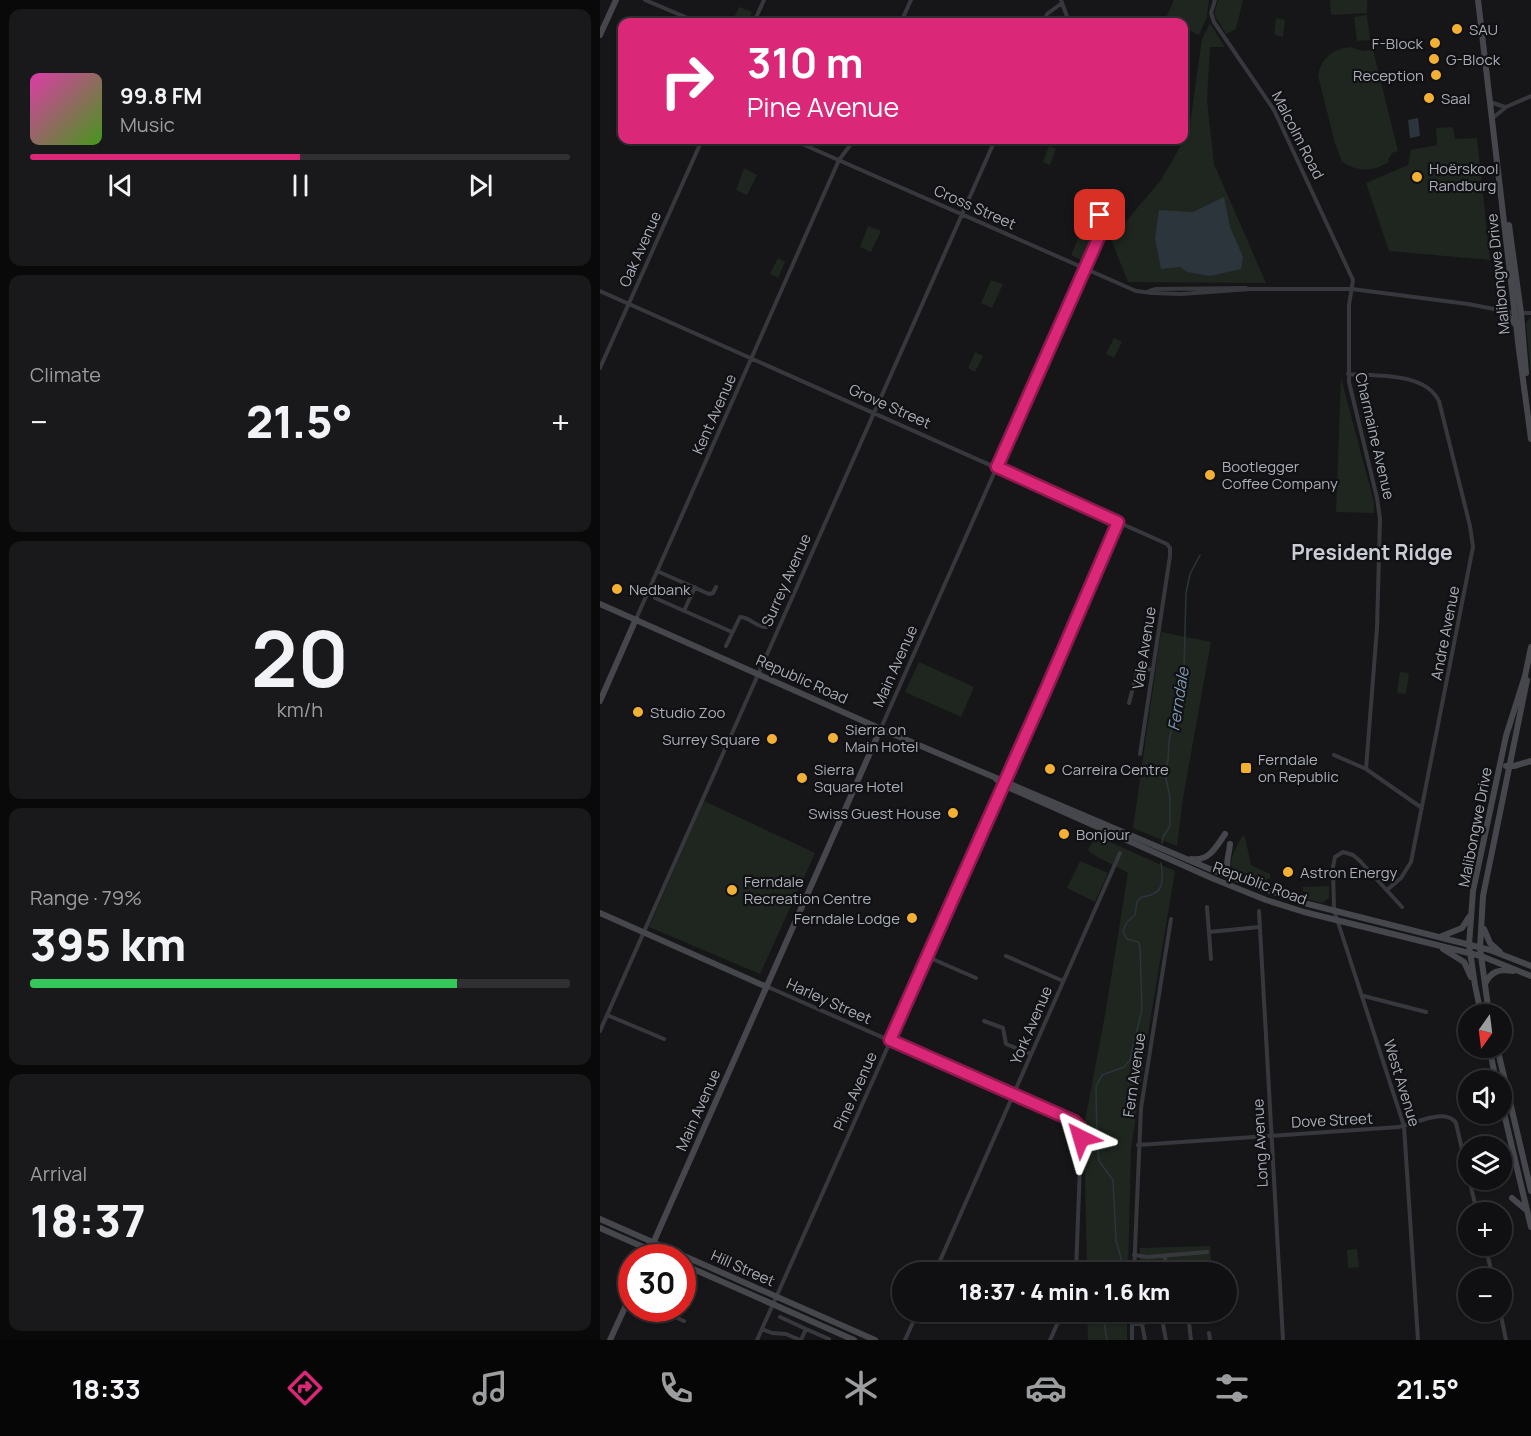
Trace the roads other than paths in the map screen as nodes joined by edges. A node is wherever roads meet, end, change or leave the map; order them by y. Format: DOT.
graph roads {
  1 [pos="616,0"];
  2 [pos="645,0"];
  3 [pos="764,0"];
  4 [pos="911,0"];
  5 [pos="1215,0"];
  6 [pos="1480,0"];
  7 [pos="1062,1"];
  8 [pos="687,18"];
  9 [pos="756,18"];
  10 [pos="903,18"];
  11 [pos="1046,18"];
  12 [pos="1068,18"];
  13 [pos="600,35"];
  14 [pos="1531,96"];
  15 [pos="1493,103"];
  16 [pos="1506,107"];
  17 [pos="1494,117"];
  18 [pos="700,144"];
  19 [pos="802,144"];
  20 [pos="851,144"];
  21 [pos="993,144"];
  22 [pos="839,160"];
  23 [pos="962,214"];
  24 [pos="1100,215"];
  25 [pos="1085,269"];
  26 [pos="1352,289"];
  27 [pos="600,291"];
  28 [pos="1513,299"];
  29 [pos="628,303"];
  30 [pos="1500,310"];
  31 [pos="1518,313"];
  32 [pos="1530,313"];
  33 [pos="1519,324"];
  34 [pos="752,358"];
  35 [pos="600,368"];
  36 [pos="1348,374"];
  37 [pos="873,412"];
  38 [pos="1531,418"];
  39 [pos="1531,439"];
  40 [pos="997,467"];
  41 [pos="1118,522"];
  42 [pos="1169,546"];
  43 [pos="657,571"];
  44 [pos="695,587"];
  45 [pos="716,587"];
  46 [pos="655,598"];
  47 [pos="600,604"];
  48 [pos="772,604"];
  49 [pos="684,611"];
  50 [pos="636,619"];
  51 [pos="732,632"];
  52 [pos="726,646"];
  53 [pos="1531,647"];
  54 [pos="1531,659"];
  55 [pos="1153,670"];
  56 [pos="758,672"];
  57 [pos="600,701"];
  58 [pos="1129,703"];
  59 [pos="881,728"];
  60 [pos="1140,754"];
  61 [pos="1334,755"];
  62 [pos="1531,761"];
  63 [pos="1499,765"];
  64 [pos="1509,767"];
  65 [pos="1365,769"];
  66 [pos="1004,783"];
  67 [pos="1422,808"];
  68 [pos="1225,834"];
  69 [pos="1230,844"];
  70 [pos="1120,854"];
  71 [pos="1176,855"];
  72 [pos="1234,878"];
  73 [pos="1387,890"];
  74 [pos="1207,907"];
  75 [pos="1402,907"];
  76 [pos="1334,910"];
  77 [pos="1258,911"];
  78 [pos="1471,911"];
  79 [pos="600,913"];
  80 [pos="1171,919"];
  81 [pos="1482,919"];
  82 [pos="1338,920"];
  83 [pos="1259,927"];
  84 [pos="644,932"];
  85 [pos="1209,932"];
  86 [pos="1438,937"];
  87 [pos="1437,945"];
  88 [pos="1469,945"];
  89 [pos="1480,948"];
  90 [pos="1470,953"];
  91 [pos="1502,955"];
  92 [pos="1006,956"];
  93 [pos="1481,956"];
  94 [pos="928,957"];
  95 [pos="1211,959"];
  96 [pos="1531,966"];
  97 [pos="1530,975"];
  98 [pos="976,978"];
  99 [pos="1063,981"];
  100 [pos="1485,984"];
  101 [pos="1474,986"];
  102 [pos="767,987"];
  103 [pos="1363,996"];
  104 [pos="1478,1004"];
  105 [pos="1488,1004"];
  106 [pos="1426,1012"];
  107 [pos="607,1015"];
  108 [pos="984,1021"];
  109 [pos="600,1031"];
  110 [pos="664,1039"];
  111 [pos="890,1040"];
  112 [pos="1031,1054"];
  113 [pos="1500,1058"];
  114 [pos="1014,1094"];
  115 [pos="1506,1124"];
  116 [pos="1404,1126"];
  117 [pos="1271,1135"];
  118 [pos="1458,1136"];
  119 [pos="1138,1145"];
  120 [pos="1520,1183"];
  121 [pos="1531,1191"];
  122 [pos="1527,1212"];
  123 [pos="600,1219"];
  124 [pos="1531,1227"];
  125 [pos="600,1228"];
  126 [pos="653,1242"];
  127 [pos="630,1244"];
  128 [pos="1207,1252"];
  129 [pos="1134,1255"];
  130 [pos="1165,1256"];
  131 [pos="939,1262"];
  132 [pos="1076,1262"];
  133 [pos="1134,1262"];
  134 [pos="1165,1262"];
  135 [pos="696,1270"];
  136 [pos="776,1296"];
  137 [pos="773,1304"];
  138 [pos="780,1317"];
  139 [pos="619,1322"];
  140 [pos="913,1322"];
  141 [pos="1058,1322"];
  142 [pos="1146,1322"];
  143 [pos="1163,1322"];
  144 [pos="1188,1322"];
  145 [pos="1502,1322"];
  146 [pos="1132,1324"];
  147 [pos="1142,1324"];
  148 [pos="762,1329"];
  149 [pos="806,1329"];
  150 [pos="1209,1333"];
  151 [pos="829,1339"];
  152 [pos="610,1340"];
  153 [pos="757,1340"];
  154 [pos="801,1340"];
  155 [pos="854,1340"];
  156 [pos="875,1340"];
  157 [pos="905,1340"];
  158 [pos="1050,1340"];
  159 [pos="1132,1340"];
  160 [pos="1145,1340"];
  161 [pos="1166,1340"];
  162 [pos="1191,1340"];
  163 [pos="1210,1340"];
  164 [pos="1283,1340"];
  165 [pos="1418,1340"];
  166 [pos="1506,1340"];
  1 -- 13 [label="main road"];
  2 -- 8 [label="street"];
  3 -- 9 [label="street"];
  4 -- 10 [label="street"];
  5 -- 26 [label="street, Malcolm Road"];
  6 -- 15 [label="main road, Malibongwe Drive"];
  6 -- 28 [label="main road, Malibongwe Drive"];
  7 -- 11 [label="street"];
  7 -- 12 [label="street"];
  14 -- 16 [label="street"];
  15 -- 16 [label="street"];
  15 -- 17 [label="main road, Malibongwe Drive"];
  16 -- 17 [label="street"];
  17 -- 31 [label="main road, Malibongwe Drive"];
  18 -- 29 [label="street, Oak Avenue"];
  19 -- 22 [label="street, Cross Street"];
  20 -- 22 [label="street, Kent Avenue"];
  21 -- 23 [label="street, Surrey Avenue"];
  22 -- 23 [label="street, Cross Street"];
  22 -- 34 [label="street, Kent Avenue"];
  23 -- 25 [label="street, Cross Street"];
  23 -- 37 [label="street, Surrey Avenue"];
  24 -- 25 [label="street, Main Avenue"];
  25 -- 26 [label="street, Cross Street"];
  25 -- 40 [label="street, Main Avenue"];
  26 -- 30 [label="street, Cross Street"];
  26 -- 36 [label="street, Charmaine Avenue"];
  27 -- 29 [label="street, Grove Street"];
  28 -- 30 [label="main road"];
  28 -- 31 [label="main road, Malibongwe Drive"];
  29 -- 34 [label="street, Grove Street"];
  29 -- 35 [label="street, Oak Avenue"];
  30 -- 31 [label="street, Cross Street"];
  30 -- 33 [label="main road"];
  31 -- 32 [label="street, Cross Street"];
  31 -- 33 [label="main road, Malibongwe Drive"];
  32 -- 33 [label="main road"];
  33 -- 38 [label="main road, Malibongwe Drive"];
  33 -- 39 [label="main road, Malibongwe Drive"];
  34 -- 37 [label="street, Grove Street"];
  34 -- 43 [label="street, Kent Avenue"];
  36 -- 65 [label="street, Charmaine Avenue"];
  36 -- 67 [label="street, Andre Avenue"];
  37 -- 40 [label="street, Grove Street"];
  37 -- 56 [label="street, Surrey Avenue"];
  40 -- 41 [label="street, Grove Street"];
  40 -- 59 [label="street, Main Avenue"];
  41 -- 42 [label="street, Grove Street"];
  41 -- 66 [label="street, Pine Avenue"];
  42 -- 55 [label="street, Vale Avenue"];
  43 -- 44 [label="street"];
  43 -- 50 [label="street, Kent Avenue"];
  44 -- 45 [label="street"];
  44 -- 49 [label="street"];
  46 -- 49 [label="street"];
  47 -- 50 [label="main road, Republic Road"];
  48 -- 51 [label="street"];
  49 -- 51 [label="street"];
  50 -- 56 [label="main road, Republic Road"];
  50 -- 57 [label="main road, Kent Avenue"];
  51 -- 52 [label="street"];
  53 -- 63 [label="main road, Malibongwe Drive"];
  54 -- 64 [label="main road, Malibongwe Drive"];
  55 -- 58 [label="street"];
  55 -- 60 [label="street, Vale Avenue"];
  56 -- 59 [label="main road, Republic Road"];
  56 -- 84 [label="street, Surrey Avenue"];
  59 -- 66 [label="main road, Republic Road"];
  59 -- 102 [label="main road, Main Avenue"];
  61 -- 65 [label="street"];
  62 -- 64 [label="main road"];
  63 -- 64 [label="main road"];
  63 -- 78 [label="main road, Malibongwe Drive"];
  64 -- 81 [label="main road, Malibongwe Drive"];
  65 -- 67 [label="street"];
  66 -- 71 [label="main road, Republic Road"];
  66 -- 82 [label="main road, Republic Road"];
  66 -- 94 [label="street, Pine Avenue"];
  67 -- 73 [label="street, Andre Avenue"];
  68 -- 71 [label="main road"];
  69 -- 72 [label="main road"];
  70 -- 99 [label="street, York Avenue"];
  71 -- 72 [label="main road, Republic Road"];
  72 -- 76 [label="main road, Republic Road"];
  73 -- 75 [label="street"];
  73 -- 76 [label="street"];
  74 -- 85 [label="street"];
  76 -- 82 [label="street, West Avenue"];
  76 -- 86 [label="main road, Republic Road"];
  77 -- 83 [label="street, Long Avenue"];
  78 -- 86 [label="main road"];
  78 -- 88 [label="main road, Malibongwe Drive"];
  79 -- 84 [label="main road, Harley Street"];
  80 -- 119 [label="street, Fern Avenue"];
  81 -- 89 [label="main road, Malibongwe Drive"];
  81 -- 91 [label="main road"];
  82 -- 87 [label="main road, Republic Road"];
  82 -- 103 [label="street, West Avenue"];
  83 -- 85 [label="street"];
  83 -- 117 [label="street, Long Avenue"];
  84 -- 102 [label="main road, Harley Street"];
  84 -- 107 [label="street, Surrey Avenue"];
  85 -- 95 [label="street"];
  86 -- 88 [label="main road, Republic Road"];
  87 -- 90 [label="main road, Republic Road"];
  87 -- 101 [label="main road"];
  88 -- 89 [label="main road, Republic Road"];
  88 -- 90 [label="main road, Malibongwe Drive"];
  89 -- 91 [label="main road, Republic Road"];
  89 -- 93 [label="main road, Malibongwe Drive"];
  90 -- 93 [label="main road, Republic Road"];
  90 -- 101 [label="main road, Malibongwe Drive"];
  91 -- 96 [label="main road, Republic Road"];
  92 -- 99 [label="street"];
  93 -- 97 [label="main road, Republic Road"];
  93 -- 100 [label="main road, Malibongwe Drive"];
  94 -- 98 [label="street"];
  94 -- 111 [label="street, Pine Avenue"];
  97 -- 100 [label="main road"];
  99 -- 112 [label="street, York Avenue"];
  100 -- 105 [label="main road, Malibongwe Drive"];
  101 -- 104 [label="main road, Malibongwe Drive"];
  102 -- 111 [label="street, Harley Street"];
  102 -- 126 [label="main road, Main Avenue"];
  103 -- 106 [label="street"];
  103 -- 116 [label="street, West Avenue"];
  107 -- 109 [label="street, Surrey Avenue"];
  107 -- 110 [label="street"];
  108 -- 112 [label="street"];
  111 -- 114 [label="street, Harley Street"];
  111 -- 136 [label="street, Pine Avenue"];
  112 -- 114 [label="street, York Avenue"];
  113 -- 121 [label="main road"];
  114 -- 131 [label="street, York Avenue"];
  114 -- 132 [label="street, Harley Street"];
  115 -- 120 [label="main road"];
  116 -- 117 [label="street, Dove Street"];
  116 -- 118 [label="street, Dove Street"];
  116 -- 165 [label="street, West Avenue"];
  117 -- 119 [label="street, Dove Street"];
  117 -- 164 [label="street, Long Avenue"];
  119 -- 129 [label="street, Fern Avenue"];
  120 -- 122 [label="main road"];
  120 -- 122 [label="main road"];
  122 -- 124 [label="main road"];
  123 -- 126 [label="main road, Hill Street"];
  125 -- 127 [label="main road"];
  126 -- 136 [label="main road, Hill Street"];
  128 -- 130 [label="street"];
  129 -- 130 [label="street"];
  129 -- 133 [label="street, Fern Avenue"];
  130 -- 134 [label="street"];
  135 -- 137 [label="main road, Hill Street"];
  136 -- 137 [label="street, Pine Avenue"];
  136 -- 156 [label="main road, Hill Street"];
  137 -- 148 [label="street, Pine Avenue"];
  137 -- 155 [label="main road, Hill Street"];
  138 -- 149 [label="street"];
  139 -- 152 [label="main road"];
  140 -- 157 [label="street"];
  141 -- 158 [label="street"];
  142 -- 147 [label="street"];
  143 -- 161 [label="street"];
  144 -- 162 [label="street"];
  145 -- 166 [label="street"];
  146 -- 147 [label="street"];
  146 -- 159 [label="street"];
  147 -- 160 [label="street"];
  148 -- 153 [label="street, Pine Avenue"];
  148 -- 154 [label="street"];
  149 -- 151 [label="street"];
  149 -- 154 [label="street"];
  150 -- 163 [label="street"];
}
